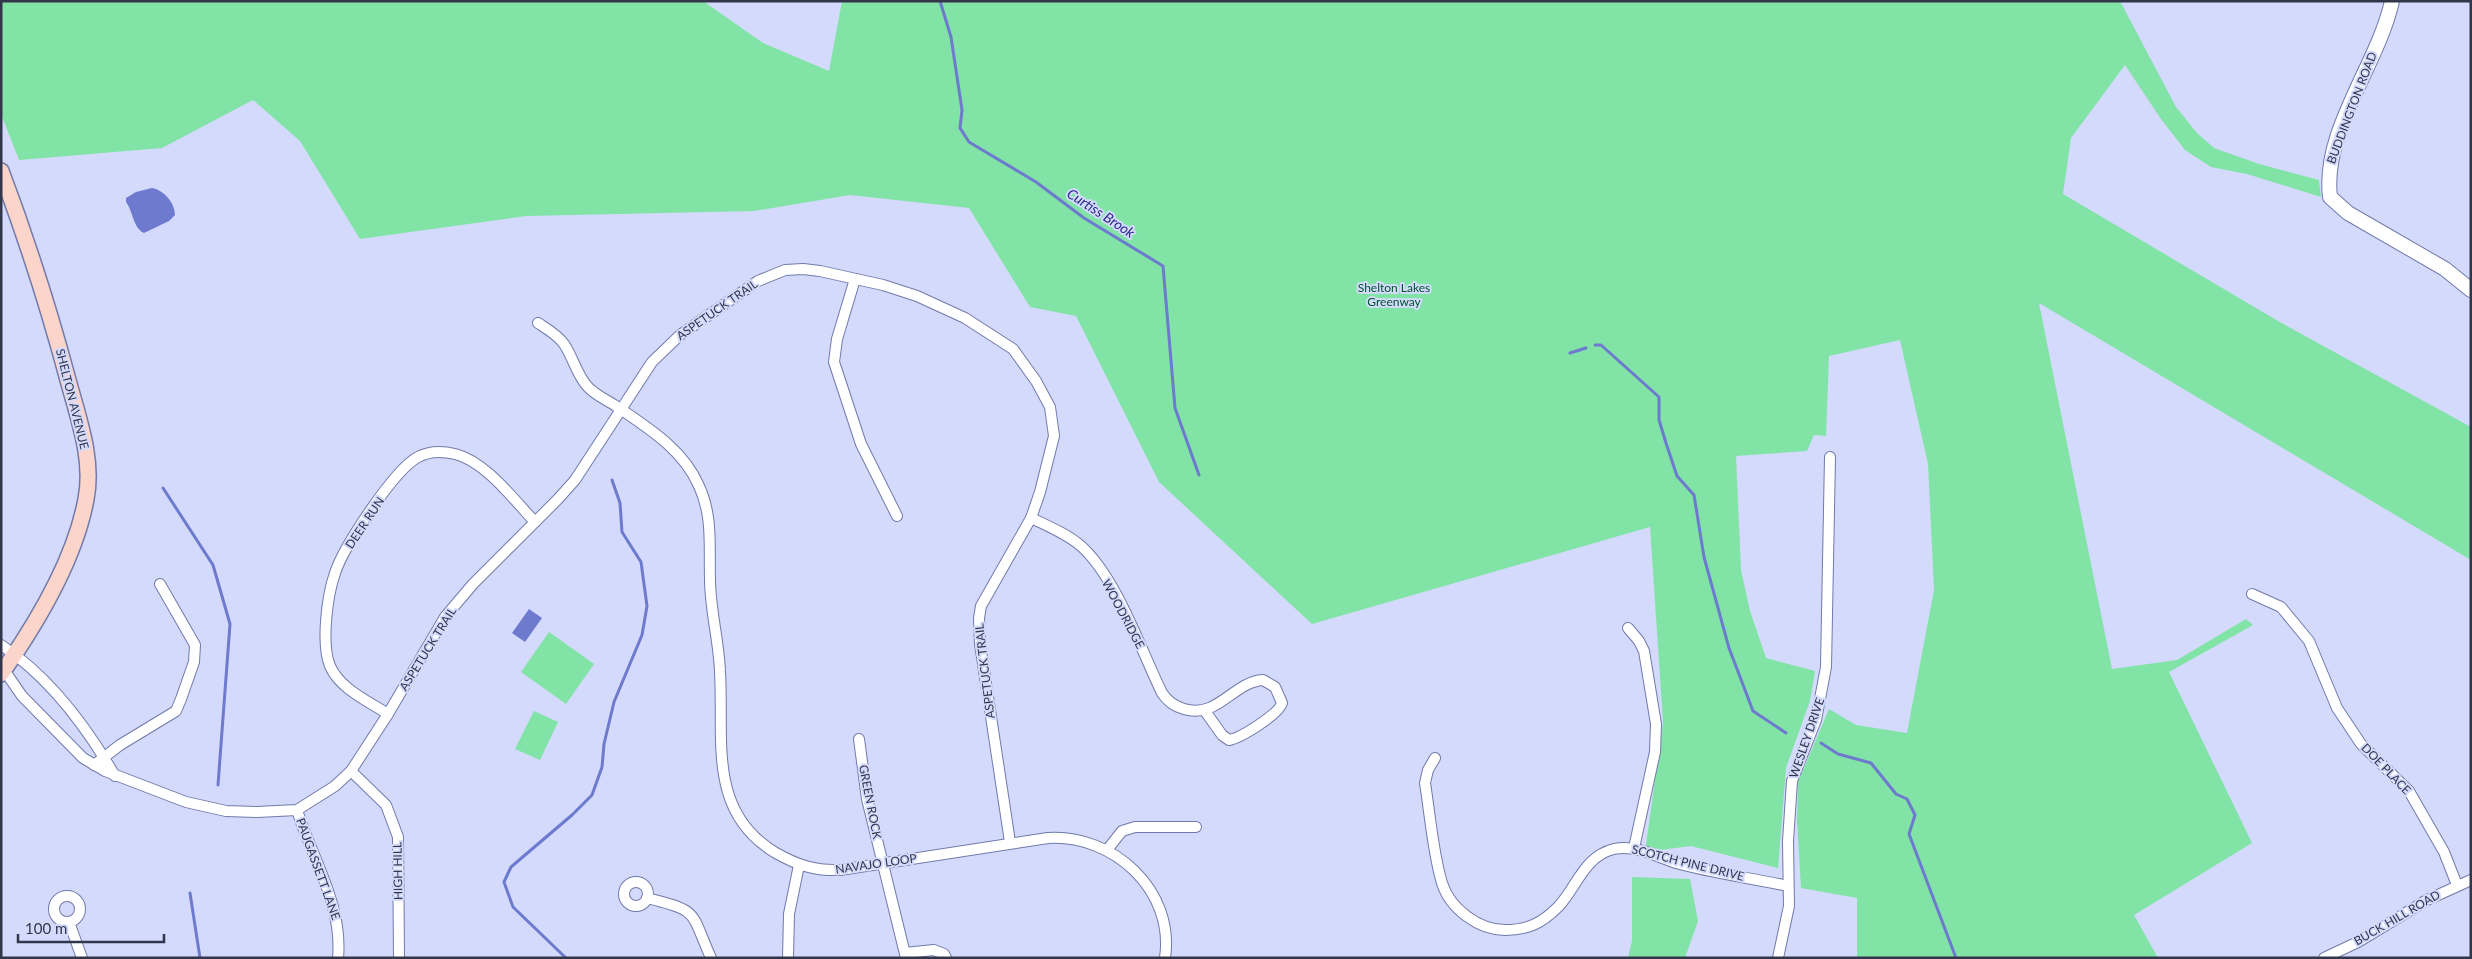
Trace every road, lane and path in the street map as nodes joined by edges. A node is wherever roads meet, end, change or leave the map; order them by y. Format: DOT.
graph roads {
  1 [pos="2392,1"];
  2 [pos="1,171"];
  3 [pos="854,279"];
  4 [pos="2471,290"];
  5 [pos="538,323"];
  6 [pos="620,409"];
  7 [pos="1830,456"];
  8 [pos="897,516"];
  9 [pos="1031,518"];
  10 [pos="535,522"];
  11 [pos="160,584"];
  12 [pos="2252,594"];
  13 [pos="1628,628"];
  14 [pos="1,645"];
  15 [pos="14,654"];
  16 [pos="2,670"];
  17 [pos="1206,711"];
  18 [pos="388,714"];
  19 [pos="859,739"];
  20 [pos="104,757"];
  21 [pos="1434,758"];
  22 [pos="94,766"];
  23 [pos="350,771"];
  24 [pos="115,776"];
  25 [pos="297,810"];
  26 [pos="1196,827"];
  27 [pos="1010,842"];
  28 [pos="1634,848"];
  29 [pos="1107,850"];
  30 [pos="883,864"];
  31 [pos="799,865"];
  32 [pos="2471,880"];
  33 [pos="2457,884"];
  34 [pos="1788,886"];
  35 [pos="647,898"];
  36 [pos="68,922"];
  37 [pos="906,956"];
  38 [pos="82,958"];
  39 [pos="338,958"];
  40 [pos="399,958"];
  41 [pos="712,958"];
  42 [pos="788,958"];
  43 [pos="946,958"];
  44 [pos="1165,958"];
  45 [pos="1778,958"];
  46 [pos="2324,958"];
  1 -- 4 [label="street, BUDDINGTON ROAD"];
  2 -- 15 [label="main road, SHELTON AVENUE"];
  3 -- 6 [label="street, ASPETUCK TRAIL"];
  3 -- 8 [label="street"];
  3 -- 9 [label="street, ASPETUCK TRAIL"];
  5 -- 6 [label="street, NAVAJO LOOP"];
  6 -- 10 [label="street, ASPETUCK TRAIL"];
  6 -- 31 [label="street, NAVAJO LOOP"];
  7 -- 34 [label="street, WESLEY DRIVE"];
  9 -- 17 [label="street, WOODRIDGE"];
  9 -- 27 [label="street, ASPETUCK TRAIL"];
  10 -- 18 [label="street, ASPETUCK TRAIL"];
  10 -- 18 [label="street, DEER RUN"];
  11 -- 20 [label="street"];
  12 -- 33 [label="street, DOE PLACE"];
  13 -- 28 [label="street"];
  14 -- 15 [label="street"];
  15 -- 16 [label="main road, SHELTON AVENUE"];
  15 -- 20 [label="street"];
  16 -- 22 [label="street, ASPETUCK TRAIL"];
  17 -- 17 [label="street"];
  18 -- 23 [label="street, ASPETUCK TRAIL"];
  19 -- 30 [label="street, GREEN ROCK"];
  20 -- 22 [label="street"];
  20 -- 24 [label="street"];
  21 -- 28 [label="street, SCOTCH PINE DRIVE"];
  22 -- 24 [label="street, ASPETUCK TRAIL"];
  23 -- 25 [label="street, ASPETUCK TRAIL"];
  23 -- 40 [label="street, HIGH HILL"];
  24 -- 25 [label="street, ASPETUCK TRAIL"];
  25 -- 39 [label="street, PAUGASSETT LANE"];
  26 -- 29 [label="street"];
  27 -- 29 [label="street, NAVAJO LOOP"];
  27 -- 30 [label="street, NAVAJO LOOP"];
  28 -- 34 [label="street, SCOTCH PINE DRIVE"];
  29 -- 44 [label="street, NAVAJO LOOP"];
  30 -- 31 [label="street, NAVAJO LOOP"];
  30 -- 37 [label="street, GREEN ROCK"];
  31 -- 42 [label="street"];
  32 -- 33 [label="street, BUCK HILL ROAD"];
  33 -- 46 [label="street, BUCK HILL ROAD"];
  34 -- 45 [label="street, WESLEY DRIVE"];
  35 -- 41 [label="street"];
  36 -- 38 [label="street"];
  37 -- 43 [label="street"];
}
